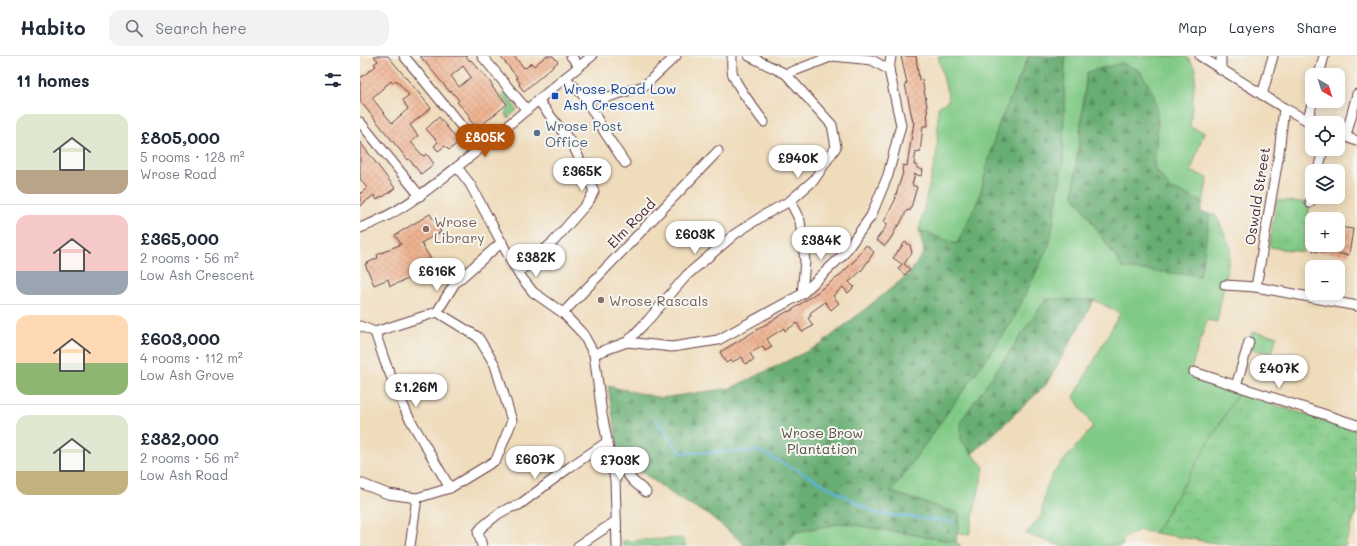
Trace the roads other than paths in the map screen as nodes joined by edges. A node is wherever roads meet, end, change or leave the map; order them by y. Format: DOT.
graph roads {
  1 [pos="404,56"];
  2 [pos="482,56"];
  3 [pos="571,56"];
  4 [pos="592,56"];
  5 [pos="676,56"];
  6 [pos="732,56"];
  7 [pos="749,56"];
  8 [pos="833,56"];
  9 [pos="891,56"];
  10 [pos="1200,56"];
  11 [pos="1221,56"];
  12 [pos="1273,56"];
  13 [pos="1324,56"];
  14 [pos="579,66"];
  15 [pos="1321,68"];
  16 [pos="889,70"];
  17 [pos="1221,70"];
  18 [pos="786,74"];
  19 [pos="565,78"];
  20 [pos="1357,94"];
  21 [pos="1262,95"];
  22 [pos="583,96"];
  23 [pos="538,100"];
  24 [pos="1284,108"];
  25 [pos="527,110"];
  26 [pos="1305,119"];
  27 [pos="360,122"];
  28 [pos="764,122"];
  29 [pos="1345,127"];
  30 [pos="1345,136"];
  31 [pos="1357,141"];
  32 [pos="480,149"];
  33 [pos="718,151"];
  34 [pos="625,163"];
  35 [pos="457,167"];
  36 [pos="420,196"];
  37 [pos="790,201"];
  38 [pos="360,228"];
  39 [pos="502,242"];
  40 [pos="518,273"];
  41 [pos="1225,285"];
  42 [pos="1256,287"];
  43 [pos="802,294"];
  44 [pos="1357,306"];
  45 [pos="437,312"];
  46 [pos="564,313"];
  47 [pos="360,326"];
  48 [pos="375,332"];
  49 [pos="627,342"];
  50 [pos="1249,342"];
  51 [pos="594,354"];
  52 [pos="1194,372"];
  53 [pos="1236,386"];
  54 [pos="1357,425"];
  55 [pos="607,442"];
  56 [pos="611,453"];
  57 [pos="360,483"];
  58 [pos="450,488"];
  59 [pos="646,492"];
  60 [pos="417,498"];
  61 [pos="616,521"];
  62 [pos="410,546"];
  63 [pos="482,546"];
  64 [pos="578,546"];
  65 [pos="617,546"];
  1 -- 32 [label="street"];
  2 -- 25 [label="street"];
  3 -- 14 [label="street"];
  4 -- 14 [label="street"];
  5 -- 22 [label="street"];
  6 -- 28 [label="street"];
  7 -- 18 [label="street"];
  8 -- 16 [label="street"];
  8 -- 18 [label="street"];
  9 -- 16 [label="street"];
  10 -- 17 [label="street"];
  11 -- 17 [label="street"];
  12 -- 21 [label="street"];
  13 -- 15 [label="street"];
  14 -- 19 [label="street"];
  16 -- 43 [label="street"];
  17 -- 21 [label="street"];
  18 -- 37 [label="street"];
  19 -- 22 [label="street"];
  19 -- 23 [label="street"];
  20 -- 29 [label="street"];
  21 -- 24 [label="street"];
  22 -- 34 [label="street"];
  23 -- 25 [label="street"];
  23 -- 40 [label="street"];
  24 -- 26 [label="street"];
  24 -- 42 [label="street, Oswald Street"];
  25 -- 32 [label="street"];
  27 -- 36 [label="street"];
  30 -- 31 [label="street"];
  32 -- 35 [label="street"];
  33 -- 46 [label="street, Elm Road"];
  35 -- 36 [label="street"];
  35 -- 39 [label="street"];
  36 -- 38 [label="street"];
  37 -- 43 [label="street"];
  37 -- 49 [label="street"];
  39 -- 40 [label="street"];
  39 -- 45 [label="street"];
  40 -- 46 [label="street"];
  41 -- 42 [label="street"];
  42 -- 44 [label="street"];
  43 -- 49 [label="street"];
  45 -- 48 [label="street"];
  45 -- 58 [label="street"];
  46 -- 51 [label="street"];
  47 -- 48 [label="street"];
  48 -- 58 [label="street"];
  49 -- 51 [label="street"];
  50 -- 53 [label="street"];
  51 -- 55 [label="street"];
  52 -- 53 [label="street"];
  53 -- 54 [label="street"];
  55 -- 56 [label="street"];
  55 -- 63 [label="street"];
  56 -- 59 [label="street"];
  56 -- 61 [label="street"];
  57 -- 60 [label="street"];
  58 -- 60 [label="street"];
  60 -- 62 [label="street"];
  61 -- 64 [label="street"];
  61 -- 65 [label="street"];
}
